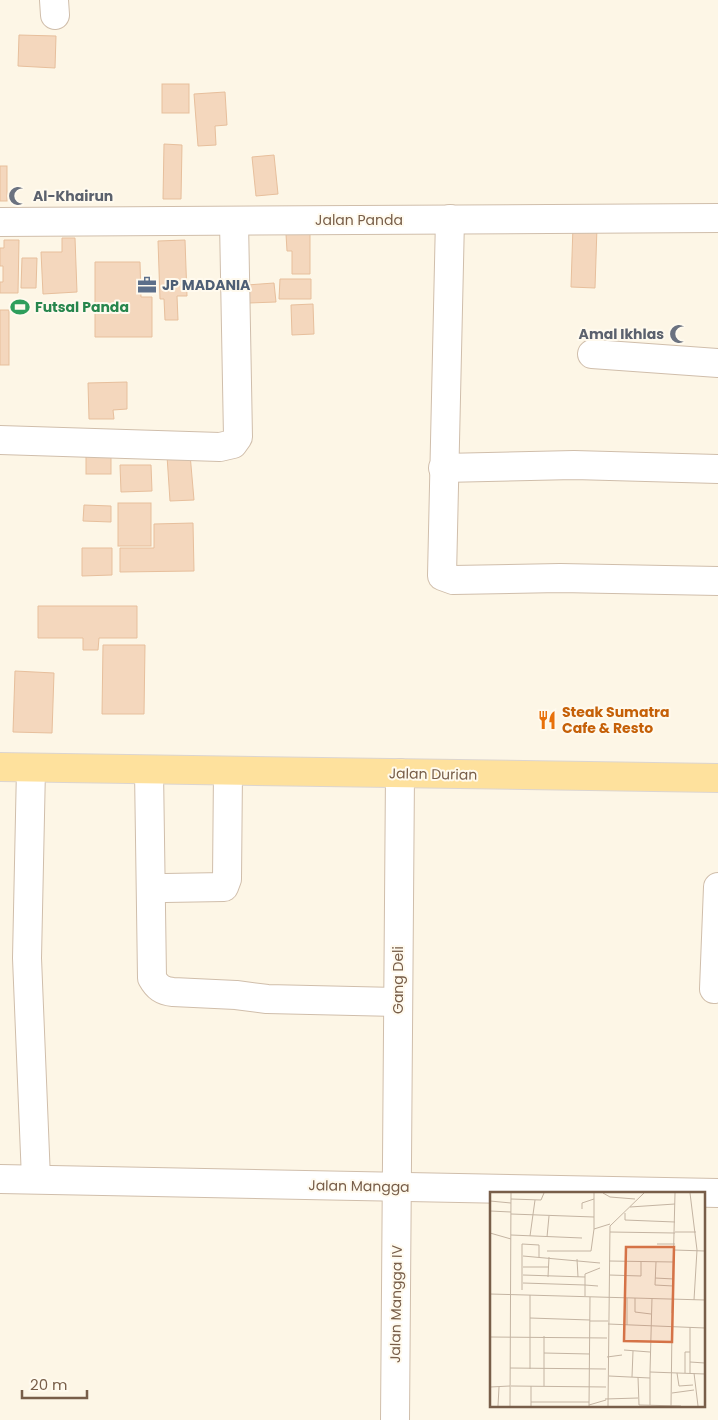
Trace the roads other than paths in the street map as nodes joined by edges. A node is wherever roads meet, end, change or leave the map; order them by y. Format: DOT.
graph roads {
  1 [pos="718,218"];
  2 [pos="450,219"];
  3 [pos="234,221"];
  4 [pos="0,222"];
  5 [pos="592,354"];
  6 [pos="718,363"];
  7 [pos="0,440"];
  8 [pos="443,468"];
  9 [pos="718,469"];
  10 [pos="718,581"];
  11 [pos="0,767"];
  12 [pos="31,768"];
  13 [pos="149,770"];
  14 [pos="228,771"];
  15 [pos="400,774"];
  16 [pos="718,778"];
  17 [pos="718,887"];
  18 [pos="165,888"];
  19 [pos="714,989"];
  20 [pos="397,1002"];
  21 [pos="0,1179"];
  22 [pos="36,1180"];
  23 [pos="397,1187"];
  24 [pos="664,1192"];
  25 [pos="395,1420"];
  1 -- 2 [label="street, Jalan Panda"];
  2 -- 3 [label="street, Jalan Panda"];
  2 -- 8 [label="street"];
  3 -- 4 [label="street, Jalan Panda"];
  3 -- 7 [label="street"];
  5 -- 6 [label="street"];
  8 -- 9 [label="street"];
  8 -- 10 [label="street"];
  11 -- 12 [label="main road, Jalan Durian"];
  12 -- 13 [label="main road, Jalan Durian"];
  12 -- 22 [label="street"];
  13 -- 14 [label="main road, Jalan Durian"];
  13 -- 20 [label="street"];
  14 -- 15 [label="main road, Jalan Durian"];
  14 -- 18 [label="street"];
  15 -- 16 [label="main road, Jalan Durian"];
  15 -- 20 [label="street, Gang Deli"];
  17 -- 19 [label="street"];
  20 -- 23 [label="street, Gang Deli"];
  21 -- 22 [label="street, Jalan Mangga"];
  22 -- 23 [label="street, Jalan Mangga"];
  23 -- 24 [label="street, Jalan Mangga"];
  23 -- 25 [label="street, Jalan Mangga IV"];
}
